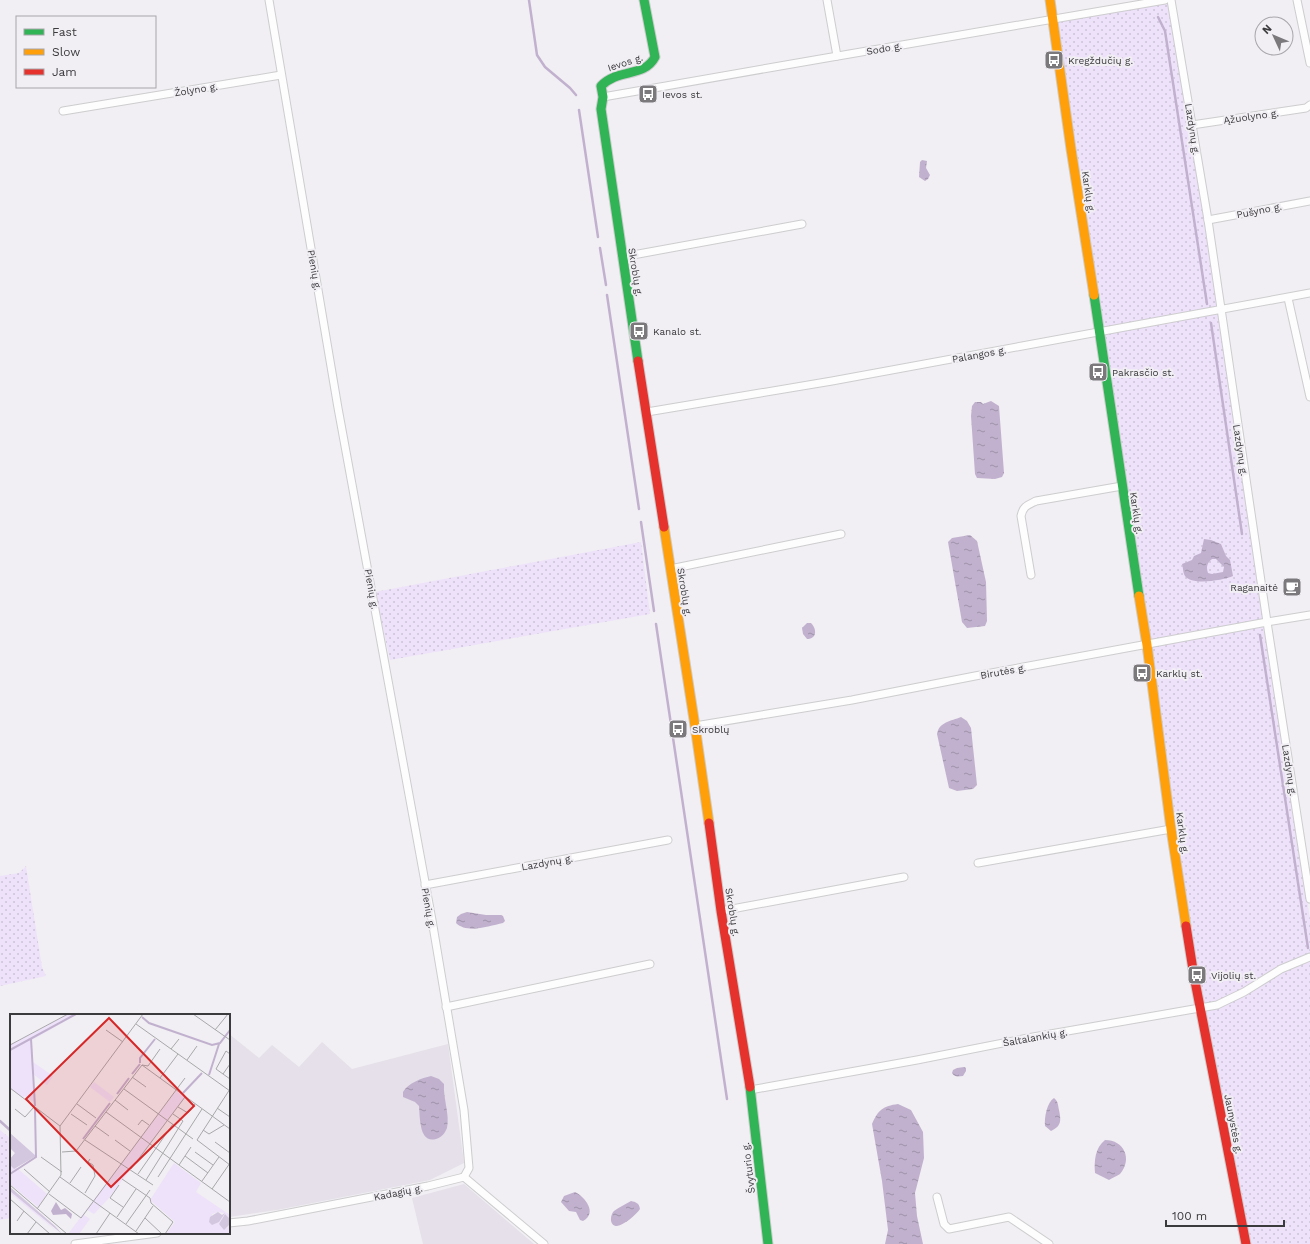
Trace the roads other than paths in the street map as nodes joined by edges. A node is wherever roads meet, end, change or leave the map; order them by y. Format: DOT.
graph roads {
  1 [pos="269,0"];
  2 [pos="644,0"];
  3 [pos="827,0"];
  4 [pos="1050,0"];
  5 [pos="1165,0"];
  6 [pos="1172,0"];
  7 [pos="1297,0"];
  8 [pos="1054,20"];
  9 [pos="837,56"];
  10 [pos="1310,63"];
  11 [pos="281,75"];
  12 [pos="603,98"];
  13 [pos="1310,105"];
  14 [pos="64,111"];
  15 [pos="1192,124"];
  16 [pos="1310,200"];
  17 [pos="1208,220"];
  18 [pos="802,224"];
  19 [pos="622,257"];
  20 [pos="1310,293"];
  21 [pos="1288,298"];
  22 [pos="1220,310"];
  23 [pos="1100,332"];
  24 [pos="1310,397"];
  25 [pos="647,412"];
  26 [pos="1122,486"];
  27 [pos="841,534"];
  28 [pos="670,569"];
  29 [pos="1031,575"];
  30 [pos="1310,615"];
  31 [pos="1267,622"];
  32 [pos="1147,645"];
  33 [pos="695,726"];
  34 [pos="1171,829"];
  35 [pos="668,840"];
  36 [pos="978,863"];
  37 [pos="904,877"];
  38 [pos="425,885"];
  39 [pos="1310,899"];
  40 [pos="721,910"];
  41 [pos="1310,957"];
  42 [pos="650,964"];
  43 [pos="446,1007"];
  44 [pos="1200,1009"];
  45 [pos="750,1090"];
  46 [pos="464,1177"];
  47 [pos="937,1197"];
  48 [pos="230,1223"];
  49 [pos="153,1234"];
  50 [pos="123,1241"];
  51 [pos="75,1244"];
  52 [pos="544,1244"];
  53 [pos="768,1244"];
  54 [pos="1049,1244"];
  55 [pos="1246,1244"];
  1 -- 11 [label="street, Pienių g."];
  2 -- 12 [label="street, Ievos g."];
  3 -- 9 [label="street"];
  4 -- 8 [label="street"];
  5 -- 8 [label="street, Sodo g."];
  6 -- 15 [label="street, Lazdynų g."];
  7 -- 10 [label="street"];
  8 -- 9 [label="street, Sodo g."];
  8 -- 23 [label="street, Karklų g."];
  9 -- 12 [label="street, Sodo g."];
  11 -- 14 [label="street, Žolyno g."];
  11 -- 38 [label="street, Pienių g."];
  12 -- 19 [label="street, Skroblų g."];
  13 -- 15 [label="street, Ąžuolyno g."];
  15 -- 17 [label="street, Lazdynų g."];
  16 -- 17 [label="street, Pušyno g."];
  17 -- 22 [label="street, Lazdynų g."];
  18 -- 19 [label="street"];
  19 -- 25 [label="street, Skroblų g."];
  20 -- 21 [label="street, Palangos g."];
  21 -- 22 [label="street, Palangos g."];
  21 -- 24 [label="street"];
  22 -- 23 [label="street, Palangos g."];
  22 -- 31 [label="street, Lazdynų g."];
  23 -- 25 [label="street, Palangos g."];
  23 -- 26 [label="street, Karklų g."];
  25 -- 28 [label="street, Skroblų g."];
  26 -- 29 [label="street"];
  26 -- 32 [label="street, Karklų g."];
  27 -- 28 [label="street"];
  28 -- 33 [label="street, Skroblų g."];
  30 -- 31 [label="street, Birutės g."];
  31 -- 32 [label="street, Birutės g."];
  31 -- 39 [label="street, Lazdynų g."];
  32 -- 33 [label="street, Birutės g."];
  32 -- 34 [label="street, Karklų g."];
  33 -- 40 [label="street, Skroblų g."];
  34 -- 36 [label="street"];
  34 -- 44 [label="street, Karklų g."];
  35 -- 38 [label="street, Lazdynų g."];
  37 -- 40 [label="street"];
  38 -- 43 [label="street, Pienių g."];
  40 -- 45 [label="street, Skroblų g."];
  41 -- 44 [label="street, Šaltalankių g."];
  42 -- 43 [label="street"];
  43 -- 46 [label="street, Pienių g."];
  44 -- 45 [label="street, Šaltalankių g."];
  44 -- 55 [label="street, Jaunystės g."];
  45 -- 53 [label="street, Švyturio g."];
  46 -- 48 [label="street, Kadagių g."];
  46 -- 52 [label="street"];
  47 -- 54 [label="street"];
  49 -- 50 [label="street"];
  50 -- 51 [label="street"];
}
